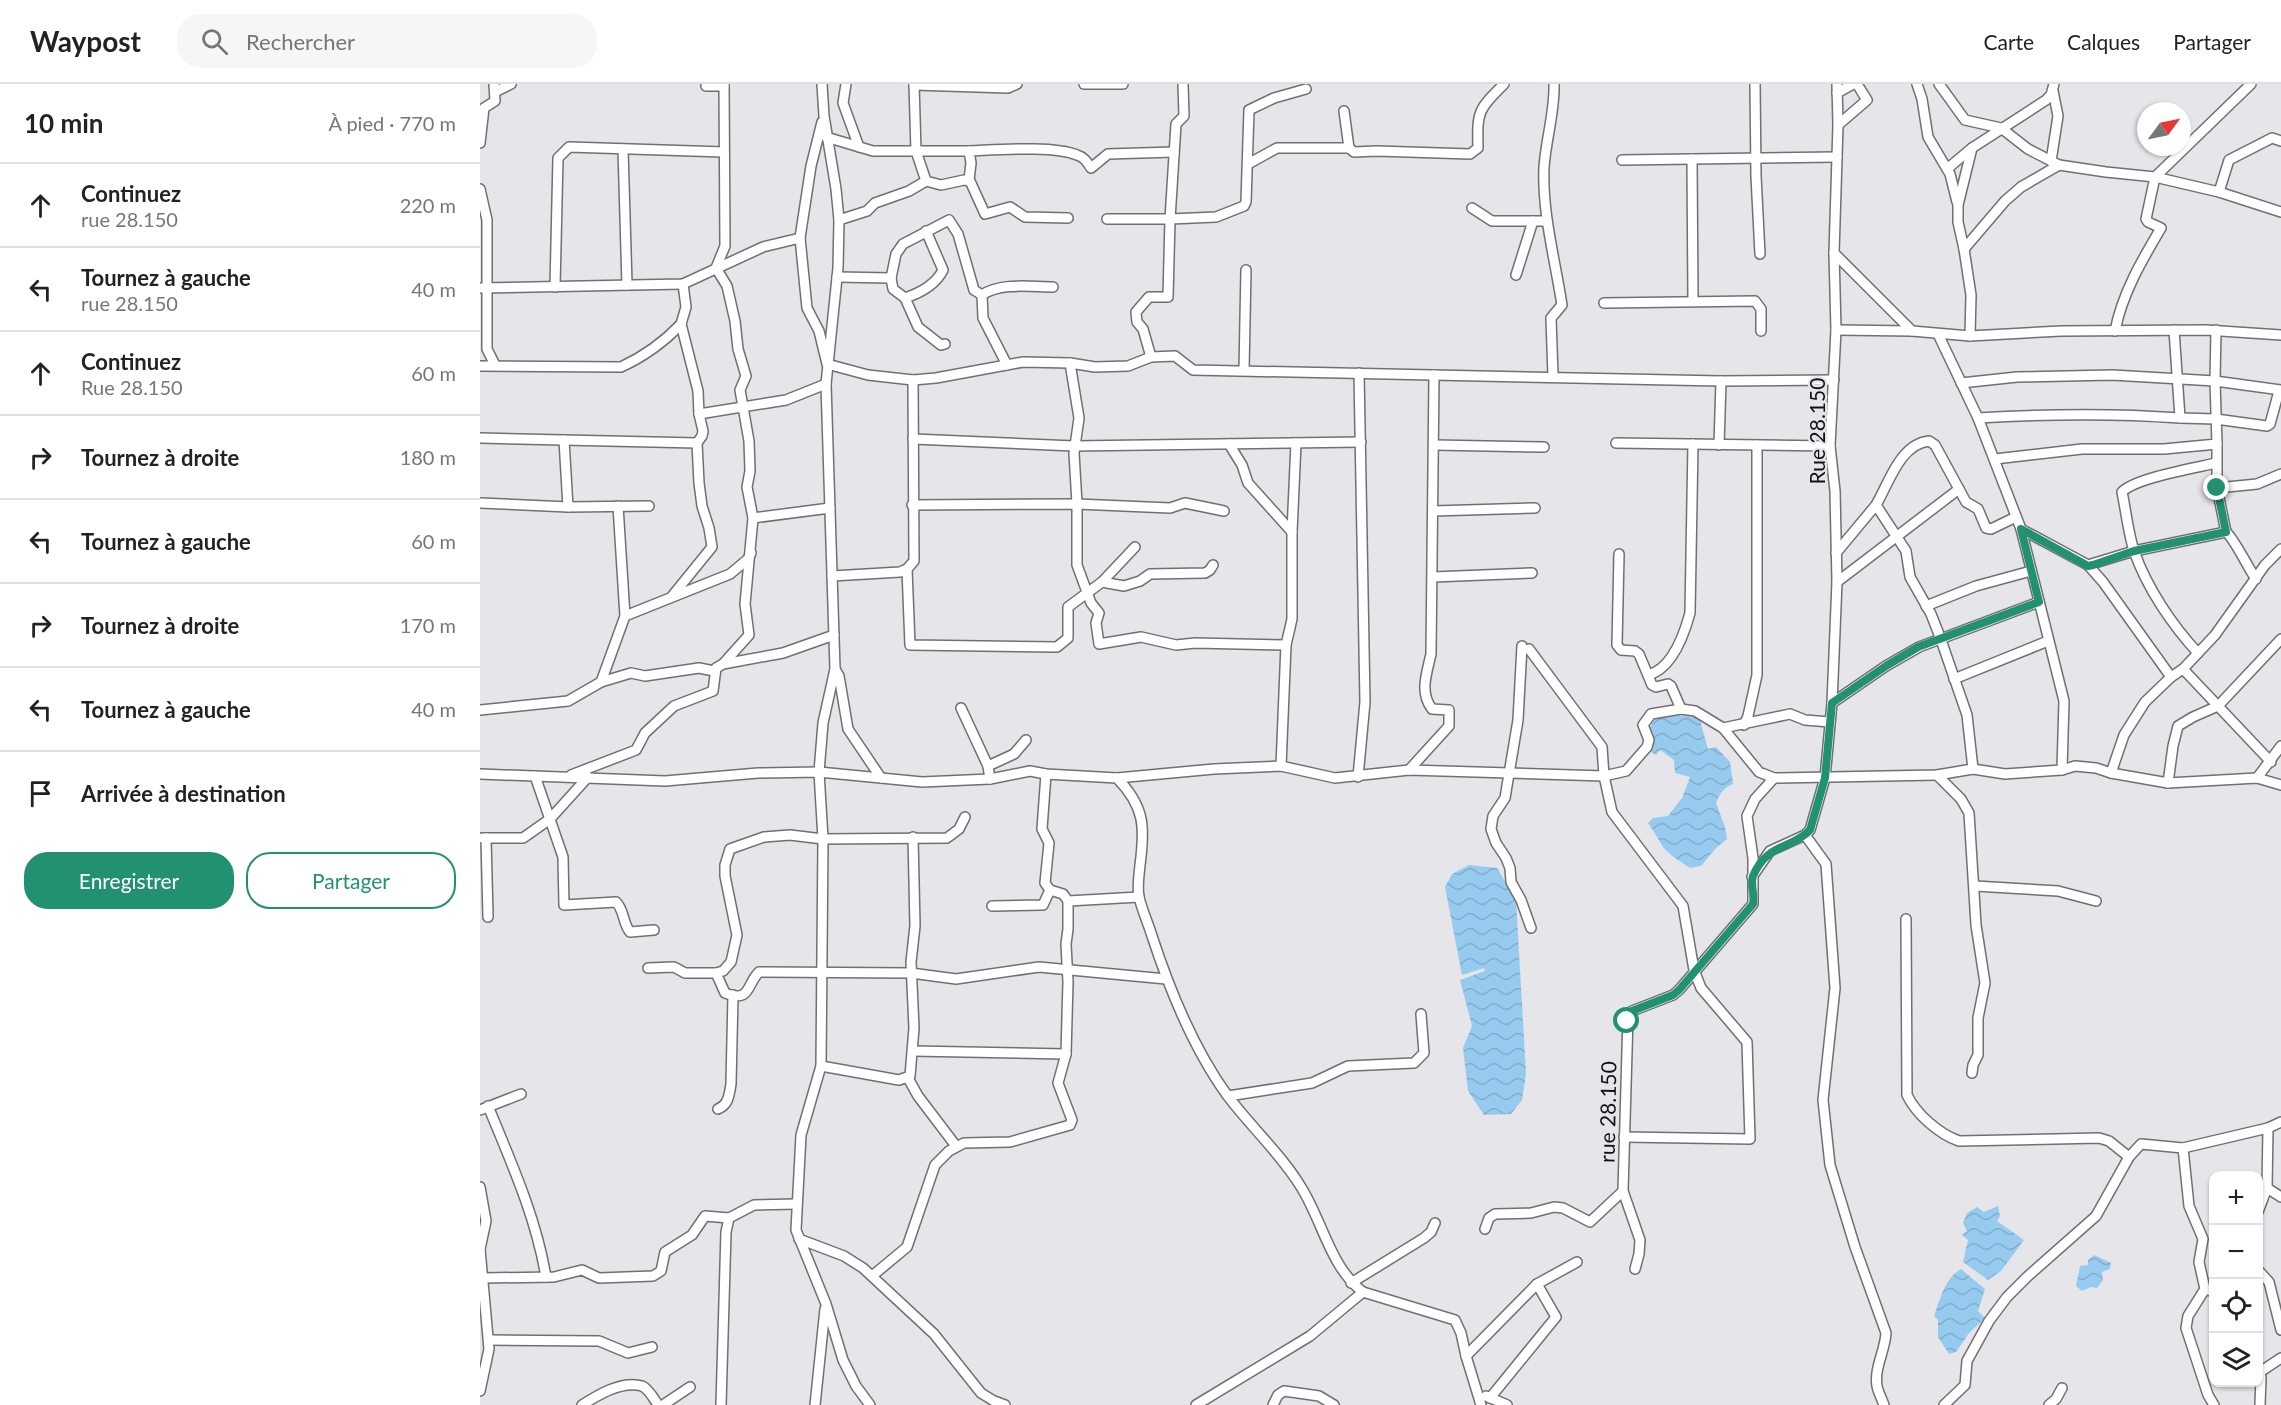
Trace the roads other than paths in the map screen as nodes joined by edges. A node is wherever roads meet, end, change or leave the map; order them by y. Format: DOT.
graph roads {
  1 [pos="511,84"];
  2 [pos="706,84"];
  3 [pos="822,84"];
  4 [pos="846,84"];
  5 [pos="1017,84"];
  6 [pos="1084,84"];
  7 [pos="1123,84"];
  8 [pos="1184,84"];
  9 [pos="1504,84"];
  10 [pos="1554,84"];
  11 [pos="1755,84"];
  12 [pos="1855,84"];
  13 [pos="1917,84"];
  14 [pos="1939,84"];
  15 [pos="2251,84"];
  16 [pos="724,85"];
  17 [pos="914,85"];
  18 [pos="495,88"];
  19 [pos="1837,88"];
  20 [pos="2053,88"];
  21 [pos="1306,89"];
  22 [pos="1344,111"];
  23 [pos="824,116"];
  24 [pos="1838,125"];
  25 [pos="2001,128"];
  26 [pos="826,137"];
  27 [pos="2281,141"];
  28 [pos="480,143"];
  29 [pos="859,147"];
  30 [pos="1349,148"];
  31 [pos="1972,148"];
  32 [pos="623,149"];
  33 [pos="969,150"];
  34 [pos="916,151"];
  35 [pos="724,152"];
  36 [pos="1174,152"];
  37 [pos="1837,157"];
  38 [pos="1755,158"];
  39 [pos="1692,159"];
  40 [pos="1622,160"];
  41 [pos="2055,163"];
  42 [pos="1248,164"];
  43 [pos="1947,169"];
  44 [pos="2155,177"];
  45 [pos="969,180"];
  46 [pos="926,181"];
  47 [pos="480,189"];
  48 [pos="2219,192"];
  49 [pos="1958,205"];
  50 [pos="1472,208"];
  51 [pos="2281,212"];
  52 [pos="1068,218"];
  53 [pos="1107,219"];
  54 [pos="1170,219"];
  55 [pos="483,220"];
  56 [pos="839,220"];
  57 [pos="1533,221"];
  58 [pos="1546,221"];
  59 [pos="926,231"];
  60 [pos="800,238"];
  61 [pos="1965,249"];
  62 [pos="1834,253"];
  63 [pos="1760,254"];
  64 [pos="716,268"];
  65 [pos="1246,270"];
  66 [pos="1516,275"];
  67 [pos="837,277"];
  68 [pos="891,278"];
  69 [pos="683,284"];
  70 [pos="627,285"];
  71 [pos="555,287"];
  72 [pos="1053,287"];
  73 [pos="484,288"];
  74 [pos="982,295"];
  75 [pos="905,298"];
  76 [pos="1693,301"];
  77 [pos="1604,303"];
  78 [pos="681,324"];
  79 [pos="1836,330"];
  80 [pos="1912,330"];
  81 [pos="2174,330"];
  82 [pos="2216,330"];
  83 [pos="1761,331"];
  84 [pos="2115,331"];
  85 [pos="1938,334"];
  86 [pos="2281,335"];
  87 [pos="1970,336"];
  88 [pos="945,344"];
  89 [pos="1150,357"];
  90 [pos="1070,363"];
  91 [pos="827,364"];
  92 [pos="1007,365"];
  93 [pos="480,366"];
  94 [pos="495,366"];
  95 [pos="1244,369"];
  96 [pos="1359,373"];
  97 [pos="1434,375"];
  98 [pos="1554,376"];
  99 [pos="913,380"];
  100 [pos="1834,380"];
  101 [pos="2177,380"];
  102 [pos="1721,381"];
  103 [pos="2215,381"];
  104 [pos="1961,383"];
  105 [pos="826,384"];
  106 [pos="2280,391"];
  107 [pos="742,407"];
  108 [pos="699,414"];
  109 [pos="1978,418"];
  110 [pos="2180,418"];
  111 [pos="2216,419"];
  112 [pos="480,438"];
  113 [pos="913,439"];
  114 [pos="564,440"];
  115 [pos="1361,442"];
  116 [pos="1296,443"];
  117 [pos="697,444"];
  118 [pos="1229,444"];
  119 [pos="1616,444"];
  120 [pos="1693,444"];
  121 [pos="2217,444"];
  122 [pos="1434,445"];
  123 [pos="1719,445"];
  124 [pos="1757,445"];
  125 [pos="1074,446"];
  126 [pos="1830,446"];
  127 [pos="1544,447"];
  128 [pos="1995,459"];
  129 [pos="2216,463"];
  130 [pos="2281,474"];
  131 [pos="2217,488"];
  132 [pos="1959,489"];
  133 [pos="480,503"];
  134 [pos="1077,504"];
  135 [pos="912,505"];
  136 [pos="1876,505"];
  137 [pos="649,506"];
  138 [pos="568,507"];
  139 [pos="618,507"];
  140 [pos="830,508"];
  141 [pos="1535,508"];
  142 [pos="1224,511"];
  143 [pos="1433,511"];
  144 [pos="2016,517"];
  145 [pos="753,518"];
  146 [pos="2021,529"];
  147 [pos="1292,532"];
  148 [pos="2226,532"];
  149 [pos="1897,534"];
  150 [pos="1134,547"];
  151 [pos="2281,549"];
  152 [pos="2134,551"];
  153 [pos="751,552"];
  154 [pos="1836,553"];
  155 [pos="1618,554"];
  156 [pos="1213,565"];
  157 [pos="2088,566"];
  158 [pos="907,569"];
  159 [pos="2031,571"];
  160 [pos="1532,573"];
  161 [pos="832,576"];
  162 [pos="1433,577"];
  163 [pos="2256,579"];
  164 [pos="1102,582"];
  165 [pos="1837,582"];
  166 [pos="1087,592"];
  167 [pos="673,595"];
  168 [pos="2039,602"];
  169 [pos="1926,606"];
  170 [pos="625,616"];
  171 [pos="834,635"];
  172 [pos="1940,637"];
  173 [pos="2281,639"];
  174 [pos="2048,641"];
  175 [pos="1286,645"];
  176 [pos="2198,653"];
  177 [pos="723,664"];
  178 [pos="835,669"];
  179 [pos="2183,669"];
  180 [pos="714,671"];
  181 [pos="1648,675"];
  182 [pos="2171,676"];
  183 [pos="1954,679"];
  184 [pos="601,682"];
  185 [pos="1832,703"];
  186 [pos="2218,706"];
  187 [pos="960,708"];
  188 [pos="1682,709"];
  189 [pos="480,710"];
  190 [pos="1830,722"];
  191 [pos="1744,725"];
  192 [pos="1723,728"];
  193 [pos="1026,740"];
  194 [pos="2281,746"];
  195 [pos="2271,762"];
  196 [pos="988,766"];
  197 [pos="1281,766"];
  198 [pos="1973,769"];
  199 [pos="1408,770"];
  200 [pos="2062,770"];
  201 [pos="819,772"];
  202 [pos="1508,773"];
  203 [pos="2111,773"];
  204 [pos="480,774"];
  205 [pos="1046,774"];
  206 [pos="1937,775"];
  207 [pos="535,776"];
  208 [pos="567,776"];
  209 [pos="588,777"];
  210 [pos="1358,777"];
  211 [pos="1604,777"];
  212 [pos="881,778"];
  213 [pos="1117,778"];
  214 [pos="1774,778"];
  215 [pos="1825,778"];
  216 [pos="2257,778"];
  217 [pos="990,779"];
  218 [pos="2168,783"];
  219 [pos="2281,785"];
  220 [pos="965,817"];
  221 [pos="550,819"];
  222 [pos="1805,835"];
  223 [pos="913,837"];
  224 [pos="483,838"];
  225 [pos="823,839"];
  226 [pos="1752,877"];
  227 [pos="1975,885"];
  228 [pos="1050,890"];
  229 [pos="1139,897"];
  230 [pos="2096,901"];
  231 [pos="1068,902"];
  232 [pos="992,906"];
  233 [pos="488,917"];
  234 [pos="1906,919"];
  235 [pos="1531,928"];
  236 [pos="654,930"];
  237 [pos="648,968"];
  238 [pos="1694,970"];
  239 [pos="1067,971"];
  240 [pos="823,972"];
  241 [pos="716,973"];
  242 [pos="911,974"];
  243 [pos="1166,979"];
  244 [pos="733,995"];
  245 [pos="1421,1014"];
  246 [pos="913,1052"];
  247 [pos="1066,1054"];
  248 [pos="821,1066"];
  249 [pos="1972,1073"];
  250 [pos="908,1078"];
  251 [pos="521,1094"];
  252 [pos="1228,1096"];
  253 [pos="484,1108"];
  254 [pos="718,1109"];
  255 [pos="2281,1122"];
  256 [pos="2268,1128"];
  257 [pos="1624,1137"];
  258 [pos="956,1146"];
  259 [pos="2183,1148"];
  260 [pos="2129,1157"];
  261 [pos="480,1187"];
  262 [pos="2267,1188"];
  263 [pos="1623,1191"];
  264 [pos="2281,1197"];
  265 [pos="2263,1200"];
  266 [pos="796,1204"];
  267 [pos="729,1218"];
  268 [pos="1435,1223"];
  269 [pos="1485,1229"];
  270 [pos="798,1239"];
  271 [pos="480,1249"];
  272 [pos="1577,1262"];
  273 [pos="1635,1269"];
  274 [pos="2263,1275"];
  275 [pos="546,1276"];
  276 [pos="872,1276"];
  277 [pos="483,1278"];
  278 [pos="1351,1283"];
  279 [pos="1537,1284"];
  280 [pos="2209,1290"];
  281 [pos="1363,1292"];
  282 [pos="826,1304"];
  283 [pos="2281,1330"];
  284 [pos="489,1340"];
  285 [pos="652,1347"];
  286 [pos="1466,1356"];
  287 [pos="2281,1358"];
  288 [pos="2263,1368"];
  289 [pos="2259,1387"];
  290 [pos="690,1388"];
  291 [pos="2062,1388"];
  292 [pos="480,1392"];
  293 [pos="1478,1392"];
  294 [pos="1490,1398"];
  295 [pos="582,1405"];
  296 [pos="658,1405"];
  297 [pos="663,1405"];
  298 [pos="721,1405"];
  299 [pos="815,1405"];
  300 [pos="870,1405"];
  301 [pos="1005,1405"];
  302 [pos="1196,1405"];
  303 [pos="1273,1405"];
  304 [pos="1334,1405"];
  305 [pos="1482,1405"];
  306 [pos="1507,1405"];
  307 [pos="1884,1405"];
  308 [pos="1944,1405"];
  309 [pos="2049,1405"];
  310 [pos="2214,1405"];
  311 [pos="2260,1405"];
  1 -- 18 [label="street"];
  2 -- 16 [label="street"];
  3 -- 23 [label="street"];
  4 -- 29 [label="street"];
  5 -- 17 [label="street"];
  6 -- 7 [label="street"];
  8 -- 36 [label="street"];
  9 -- 30 [label="street"];
  10 -- 58 [label="street"];
  11 -- 38 [label="street"];
  12 -- 19 [label="street"];
  12 -- 24 [label="street"];
  13 -- 43 [label="street"];
  14 -- 25 [label="street"];
  15 -- 44 [label="street"];
  16 -- 35 [label="street"];
  17 -- 34 [label="street"];
  18 -- 28 [label="street"];
  19 -- 24 [label="street, Rue 28.150"];
  20 -- 25 [label="street"];
  20 -- 41 [label="street"];
  21 -- 42 [label="street"];
  22 -- 30 [label="street"];
  23 -- 26 [label="street"];
  23 -- 60 [label="street"];
  24 -- 37 [label="street, Rue 28.150"];
  25 -- 31 [label="street"];
  25 -- 41 [label="street"];
  26 -- 29 [label="street"];
  26 -- 56 [label="street"];
  27 -- 48 [label="street"];
  29 -- 34 [label="street"];
  30 -- 42 [label="street"];
  31 -- 43 [label="street"];
  31 -- 49 [label="street"];
  32 -- 35 [label="street"];
  32 -- 70 [label="street"];
  32 -- 71 [label="street"];
  33 -- 34 [label="street"];
  33 -- 36 [label="street"];
  33 -- 45 [label="street"];
  34 -- 46 [label="street"];
  35 -- 64 [label="street"];
  36 -- 54 [label="street"];
  37 -- 38 [label="street"];
  37 -- 62 [label="street, Rue 28.150"];
  38 -- 39 [label="street"];
  38 -- 63 [label="street"];
  39 -- 40 [label="street"];
  39 -- 76 [label="street"];
  41 -- 44 [label="street"];
  41 -- 61 [label="street"];
  42 -- 54 [label="street"];
  43 -- 49 [label="street"];
  44 -- 48 [label="street"];
  44 -- 84 [label="street"];
  45 -- 46 [label="street"];
  45 -- 52 [label="street"];
  46 -- 56 [label="street"];
  47 -- 55 [label="street"];
  48 -- 51 [label="street"];
  49 -- 61 [label="street"];
  50 -- 57 [label="street"];
  53 -- 54 [label="street"];
  54 -- 89 [label="street"];
  55 -- 73 [label="street"];
  56 -- 67 [label="street"];
  57 -- 58 [label="street"];
  57 -- 66 [label="street"];
  58 -- 98 [label="street"];
  59 -- 68 [label="street"];
  59 -- 74 [label="street"];
  59 -- 75 [label="street"];
  60 -- 64 [label="street"];
  60 -- 91 [label="street"];
  61 -- 87 [label="street"];
  62 -- 79 [label="street, Rue 28.150"];
  62 -- 80 [label="street"];
  64 -- 69 [label="street"];
  64 -- 107 [label="street"];
  65 -- 95 [label="street"];
  67 -- 68 [label="street"];
  67 -- 91 [label="street"];
  68 -- 75 [label="street"];
  69 -- 70 [label="street"];
  69 -- 78 [label="street"];
  70 -- 71 [label="street"];
  71 -- 73 [label="street"];
  72 -- 74 [label="street"];
  73 -- 94 [label="street"];
  74 -- 92 [label="street"];
  75 -- 88 [label="street"];
  76 -- 77 [label="street"];
  76 -- 83 [label="street"];
  78 -- 94 [label="street"];
  78 -- 108 [label="street"];
  79 -- 80 [label="street"];
  79 -- 100 [label="street, Rue 28.150"];
  80 -- 85 [label="street"];
  81 -- 82 [label="street"];
  81 -- 84 [label="street"];
  81 -- 101 [label="street"];
  82 -- 86 [label="street"];
  82 -- 103 [label="street"];
  84 -- 87 [label="street"];
  85 -- 87 [label="street"];
  85 -- 104 [label="street"];
  89 -- 90 [label="street"];
  89 -- 95 [label="street"];
  90 -- 92 [label="street"];
  90 -- 125 [label="street"];
  91 -- 99 [label="street"];
  91 -- 105 [label="street"];
  92 -- 99 [label="street"];
  93 -- 94 [label="street"];
  95 -- 96 [label="street"];
  96 -- 97 [label="street"];
  96 -- 115 [label="street"];
  97 -- 98 [label="street"];
  97 -- 122 [label="street"];
  98 -- 102 [label="street"];
  99 -- 113 [label="street"];
  100 -- 102 [label="street"];
  100 -- 126 [label="street, Rue 28.150"];
  101 -- 103 [label="street"];
  101 -- 104 [label="street"];
  101 -- 110 [label="street"];
  102 -- 123 [label="street"];
  103 -- 106 [label="street"];
  103 -- 111 [label="street"];
  104 -- 109 [label="street"];
  105 -- 107 [label="street"];
  105 -- 140 [label="street"];
  106 -- 111 [label="street"];
  107 -- 108 [label="street"];
  107 -- 145 [label="street"];
  108 -- 117 [label="street"];
  109 -- 110 [label="street"];
  109 -- 128 [label="street"];
  110 -- 111 [label="street"];
  111 -- 121 [label="street"];
  112 -- 114 [label="street"];
  113 -- 125 [label="street"];
  113 -- 135 [label="street"];
  114 -- 117 [label="street"];
  114 -- 138 [label="street"];
  115 -- 116 [label="street"];
  115 -- 210 [label="street"];
  116 -- 118 [label="street"];
  116 -- 147 [label="street"];
  117 -- 167 [label="street"];
  118 -- 125 [label="street"];
  118 -- 147 [label="street"];
  119 -- 120 [label="street"];
  120 -- 123 [label="street"];
  120 -- 181 [label="street"];
  121 -- 128 [label="street"];
  121 -- 129 [label="street"];
  122 -- 127 [label="street"];
  122 -- 143 [label="street"];
  123 -- 124 [label="street"];
  124 -- 126 [label="street"];
  124 -- 191 [label="street"];
  125 -- 134 [label="street"];
  126 -- 154 [label="street, Rue 28.150"];
  128 -- 144 [label="street"];
  129 -- 131 [label="street"];
  129 -- 152 [label="street"];
  130 -- 131 [label="street"];
  131 -- 148 [label="street"];
  132 -- 136 [label="street"];
  132 -- 144 [label="street"];
  132 -- 149 [label="street"];
  133 -- 138 [label="street"];
  134 -- 135 [label="street"];
  134 -- 142 [label="street"];
  134 -- 166 [label="street"];
  135 -- 158 [label="street"];
  136 -- 149 [label="street"];
  136 -- 154 [label="street"];
  137 -- 139 [label="street"];
  138 -- 139 [label="street"];
  139 -- 170 [label="street"];
  140 -- 145 [label="street"];
  140 -- 161 [label="street"];
  141 -- 143 [label="street"];
  143 -- 162 [label="street"];
  144 -- 146 [label="street"];
  145 -- 153 [label="street"];
  146 -- 157 [label="street"];
  146 -- 159 [label="street"];
  147 -- 175 [label="street"];
  148 -- 152 [label="street"];
  148 -- 163 [label="street"];
  149 -- 165 [label="street"];
  149 -- 169 [label="street"];
  150 -- 164 [label="street"];
  151 -- 163 [label="street"];
  152 -- 157 [label="street"];
  152 -- 176 [label="street"];
  153 -- 167 [label="street"];
  153 -- 177 [label="street"];
  154 -- 165 [label="street, Rue 28.150"];
  155 -- 181 [label="street"];
  156 -- 164 [label="street"];
  157 -- 182 [label="street"];
  158 -- 161 [label="street"];
  158 -- 166 [label="street"];
  159 -- 168 [label="street"];
  159 -- 169 [label="street"];
  160 -- 162 [label="street"];
  161 -- 171 [label="street"];
  162 -- 199 [label="street"];
  163 -- 176 [label="street"];
  164 -- 166 [label="street"];
  165 -- 185 [label="street, Rue 28.150"];
  166 -- 175 [label="street"];
  167 -- 170 [label="street"];
  168 -- 172 [label="street"];
  168 -- 174 [label="street"];
  169 -- 172 [label="street"];
  170 -- 184 [label="street"];
  171 -- 177 [label="street"];
  171 -- 178 [label="street"];
  172 -- 183 [label="street"];
  172 -- 185 [label="street"];
  173 -- 186 [label="street"];
  174 -- 183 [label="street"];
  174 -- 200 [label="street"];
  175 -- 197 [label="street"];
  176 -- 179 [label="street"];
  177 -- 180 [label="street"];
  178 -- 201 [label="street"];
  178 -- 212 [label="street"];
  179 -- 182 [label="street"];
  179 -- 186 [label="street"];
  180 -- 184 [label="street"];
  180 -- 208 [label="street"];
  181 -- 188 [label="street"];
  182 -- 203 [label="street"];
  183 -- 198 [label="street"];
  184 -- 189 [label="street"];
  185 -- 190 [label="street, Rue 28.150"];
  186 -- 195 [label="street"];
  186 -- 218 [label="street"];
  187 -- 196 [label="street"];
  188 -- 192 [label="street"];
  188 -- 211 [label="street"];
  190 -- 191 [label="street"];
  190 -- 215 [label="street, Rue 28.150"];
  191 -- 192 [label="street"];
  192 -- 214 [label="street"];
  193 -- 196 [label="street"];
  194 -- 195 [label="street"];
  195 -- 216 [label="street"];
  196 -- 217 [label="street"];
  197 -- 210 [label="street"];
  197 -- 213 [label="street"];
  198 -- 200 [label="street"];
  198 -- 206 [label="street"];
  199 -- 202 [label="street"];
  199 -- 210 [label="street"];
  200 -- 203 [label="street"];
  201 -- 209 [label="street"];
  201 -- 212 [label="street"];
  201 -- 225 [label="street"];
  202 -- 211 [label="street"];
  202 -- 211 [label="street"];
  202 -- 235 [label="street"];
  203 -- 218 [label="street"];
  204 -- 207 [label="street"];
  205 -- 213 [label="street"];
  205 -- 217 [label="street"];
  205 -- 228 [label="street"];
  206 -- 215 [label="street"];
  206 -- 227 [label="street"];
  207 -- 208 [label="street"];
  207 -- 221 [label="street"];
  208 -- 209 [label="street"];
  209 -- 221 [label="street"];
  211 -- 238 [label="street"];
  212 -- 217 [label="street"];
  213 -- 229 [label="street"];
  214 -- 215 [label="street"];
  214 -- 226 [label="street, rue 28.150"];
  215 -- 222 [label="street"];
  216 -- 218 [label="street"];
  216 -- 219 [label="street"];
  220 -- 223 [label="street"];
  221 -- 224 [label="street"];
  221 -- 236 [label="street"];
  222 -- 226 [label="street"];
  222 -- 307 [label="street"];
  223 -- 225 [label="street"];
  223 -- 242 [label="street"];
  224 -- 233 [label="street"];
  225 -- 240 [label="street"];
  225 -- 241 [label="street"];
  226 -- 238 [label="street, rue 28.150"];
  227 -- 230 [label="street"];
  227 -- 249 [label="street"];
  228 -- 231 [label="street"];
  228 -- 232 [label="street"];
  229 -- 231 [label="street"];
  229 -- 243 [label="street"];
  231 -- 239 [label="street"];
  234 -- 260 [label="street"];
  237 -- 241 [label="street"];
  238 -- 257 [label="street, rue 28.150"];
  238 -- 257 [label="street"];
  239 -- 242 [label="street"];
  239 -- 243 [label="street"];
  239 -- 247 [label="street"];
  240 -- 242 [label="street"];
  240 -- 244 [label="street"];
  240 -- 248 [label="street"];
  241 -- 244 [label="street"];
  242 -- 246 [label="street"];
  243 -- 252 [label="street"];
  244 -- 254 [label="street"];
  245 -- 252 [label="street"];
  246 -- 247 [label="street"];
  246 -- 250 [label="street"];
  247 -- 258 [label="street"];
  248 -- 250 [label="street"];
  248 -- 266 [label="street"];
  250 -- 258 [label="street"];
  251 -- 253 [label="street"];
  252 -- 278 [label="street"];
  253 -- 275 [label="street"];
  255 -- 256 [label="street"];
  256 -- 259 [label="street"];
  256 -- 262 [label="street"];
  257 -- 263 [label="street, rue 28.150"];
  258 -- 276 [label="street"];
  259 -- 260 [label="street"];
  259 -- 280 [label="street"];
  260 -- 308 [label="street"];
  261 -- 271 [label="street"];
  262 -- 264 [label="street"];
  262 -- 265 [label="street"];
  263 -- 269 [label="street"];
  263 -- 273 [label="street"];
  266 -- 267 [label="street"];
  266 -- 270 [label="street"];
  267 -- 275 [label="street"];
  267 -- 298 [label="street"];
  268 -- 278 [label="street"];
  270 -- 276 [label="street"];
  270 -- 282 [label="street"];
  271 -- 277 [label="street"];
  272 -- 279 [label="street"];
  274 -- 283 [label="street"];
  275 -- 277 [label="street"];
  276 -- 301 [label="street"];
  277 -- 284 [label="street"];
  278 -- 281 [label="street"];
  279 -- 286 [label="street"];
  279 -- 294 [label="street"];
  280 -- 310 [label="street"];
  281 -- 286 [label="street"];
  281 -- 302 [label="street"];
  282 -- 299 [label="street"];
  282 -- 300 [label="street"];
  284 -- 285 [label="street"];
  284 -- 292 [label="street"];
  286 -- 293 [label="street"];
  287 -- 288 [label="street"];
  289 -- 311 [label="street"];
  290 -- 297 [label="street"];
  291 -- 309 [label="street"];
  293 -- 294 [label="street"];
  293 -- 305 [label="street"];
  294 -- 306 [label="street"];
  295 -- 296 [label="street"];
  303 -- 304 [label="street"];
}
